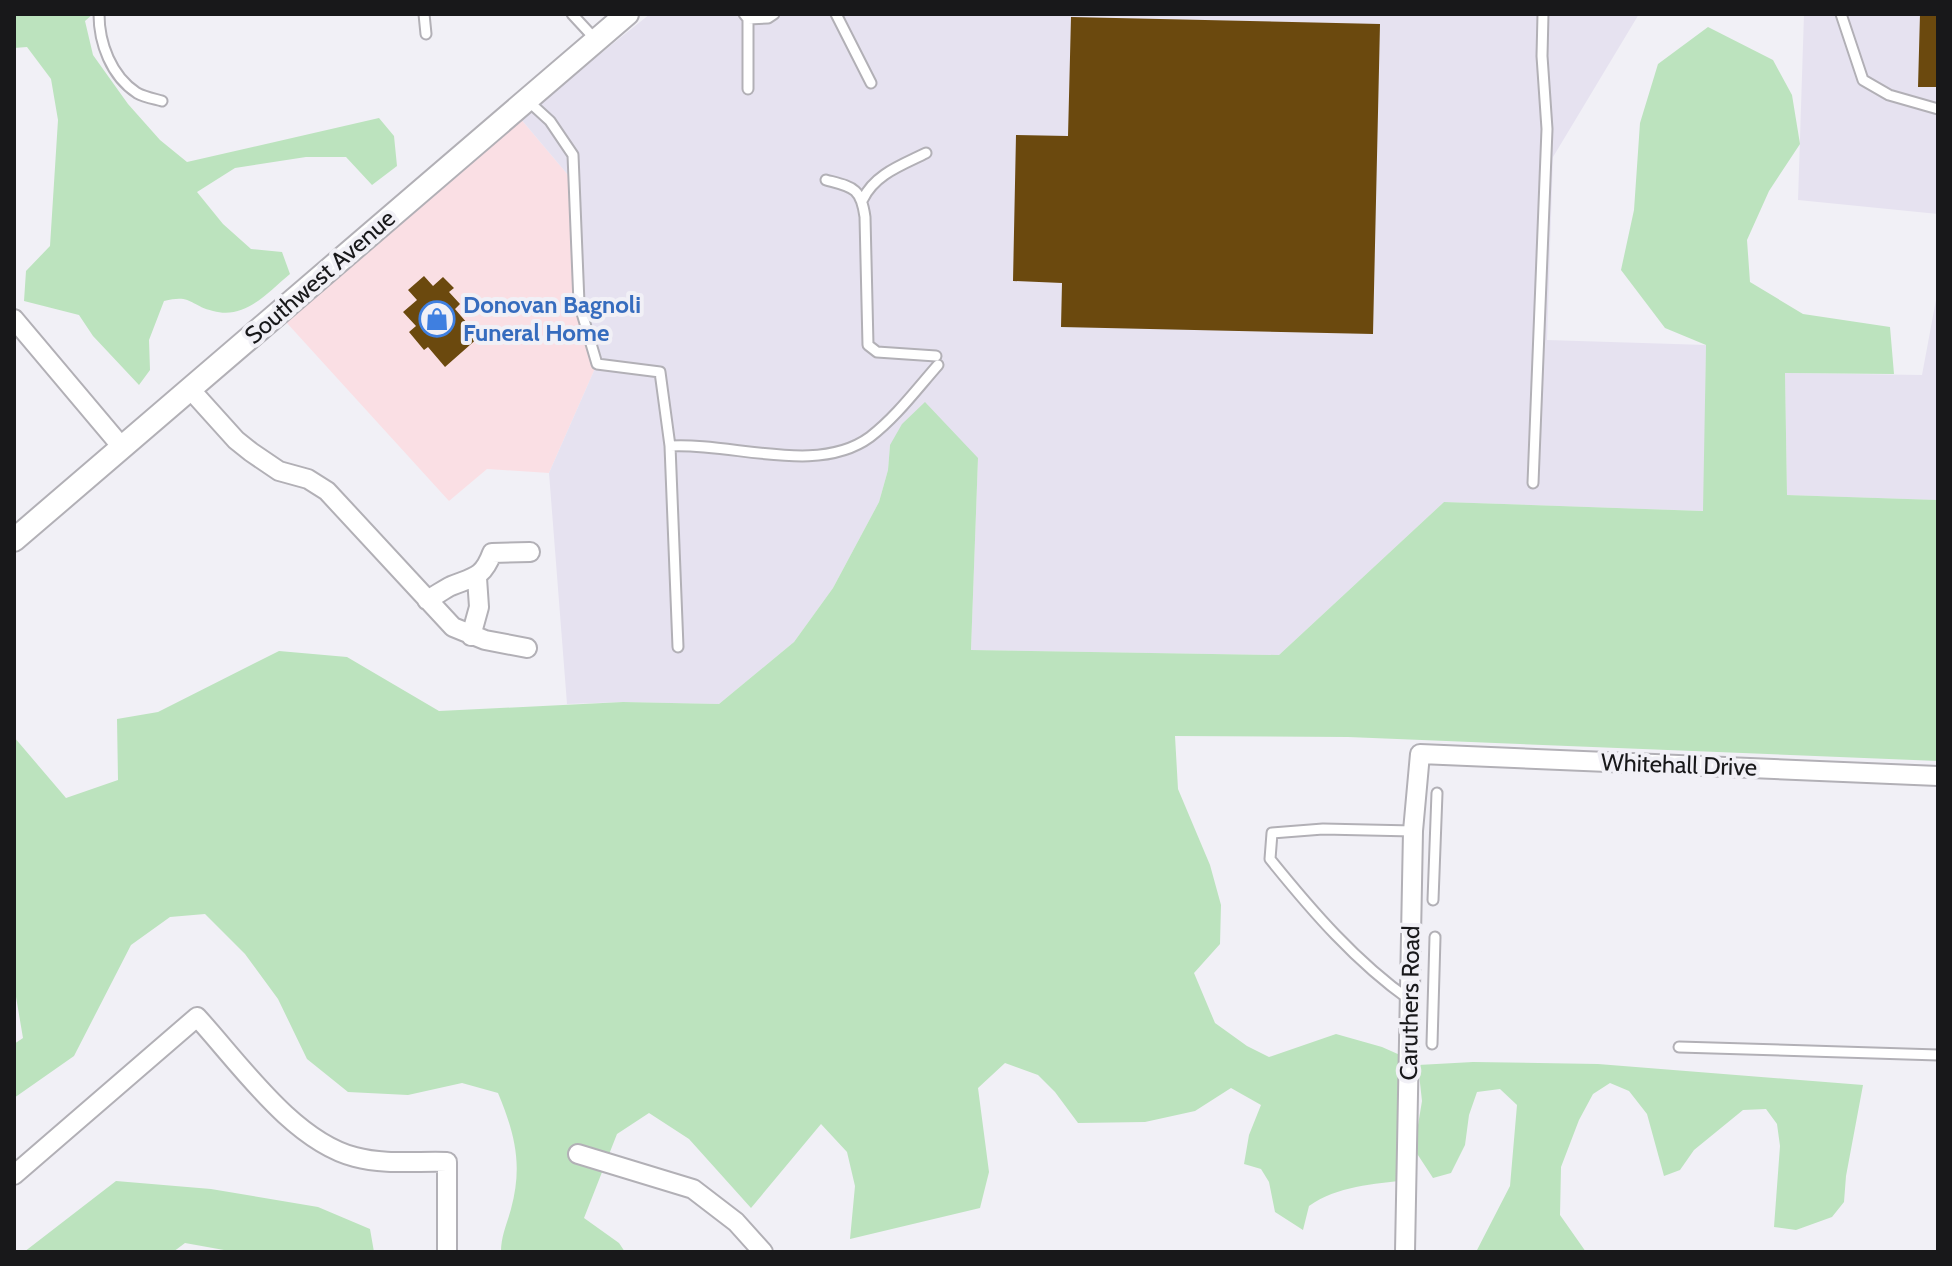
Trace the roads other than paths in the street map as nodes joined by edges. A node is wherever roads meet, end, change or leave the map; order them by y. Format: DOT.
graph roads {
  1 [pos="99,14"];
  2 [pos="424,14"];
  3 [pos="572,14"];
  4 [pos="627,14"];
  5 [pos="774,14"];
  6 [pos="836,14"];
  7 [pos="1543,14"];
  8 [pos="1841,14"];
  9 [pos="746,17"];
  10 [pos="426,34"];
  11 [pos="596,40"];
  12 [pos="871,83"];
  13 [pos="748,89"];
  14 [pos="527,100"];
  15 [pos="162,101"];
  16 [pos="1938,109"];
  17 [pos="926,153"];
  18 [pos="826,180"];
  19 [pos="863,199"];
  20 [pos="14,319"];
  21 [pos="190,389"];
  22 [pos="121,446"];
  23 [pos="670,446"];
  24 [pos="1533,483"];
  25 [pos="14,540"];
  26 [pos="530,552"];
  27 [pos="477,578"];
  28 [pos="427,600"];
  29 [pos="471,636"];
  30 [pos="678,647"];
  31 [pos="527,648"];
  32 [pos="1420,754"];
  33 [pos="1938,776"];
  34 [pos="1437,793"];
  35 [pos="1413,831"];
  36 [pos="1413,850"];
  37 [pos="1435,850"];
  38 [pos="1433,900"];
  39 [pos="1435,937"];
  40 [pos="1433,996"];
  41 [pos="1410,998"];
  42 [pos="1432,1044"];
  43 [pos="1679,1047"];
  44 [pos="1938,1055"];
  45 [pos="578,1154"];
  46 [pos="14,1175"];
  47 [pos="447,1252"];
  48 [pos="763,1252"];
  49 [pos="1405,1252"];
  1 -- 15 [label="lane"];
  2 -- 10 [label="lane"];
  3 -- 11 [label="lane"];
  4 -- 11 [label="street, Southwest Avenue"];
  5 -- 9 [label="lane"];
  6 -- 12 [label="lane"];
  7 -- 24 [label="lane"];
  8 -- 16 [label="lane"];
  9 -- 13 [label="lane"];
  11 -- 14 [label="street, Southwest Avenue"];
  14 -- 21 [label="street, Southwest Avenue"];
  14 -- 23 [label="lane"];
  17 -- 19 [label="lane"];
  18 -- 19 [label="lane"];
  19 -- 23 [label="lane"];
  20 -- 22 [label="street"];
  21 -- 22 [label="street, Southwest Avenue"];
  21 -- 28 [label="street"];
  22 -- 25 [label="street, Southwest Avenue"];
  23 -- 30 [label="lane"];
  26 -- 27 [label="street"];
  27 -- 28 [label="street"];
  27 -- 29 [label="street"];
  28 -- 29 [label="street"];
  29 -- 31 [label="street"];
  32 -- 33 [label="street, Whitehall Drive"];
  32 -- 35 [label="street, Caruthers Road"];
  34 -- 37 [label="lane"];
  35 -- 36 [label="street, Caruthers Road"];
  35 -- 41 [label="lane"];
  36 -- 37 [label="lane"];
  36 -- 41 [label="street, Caruthers Road"];
  37 -- 38 [label="lane"];
  39 -- 40 [label="lane"];
  40 -- 41 [label="lane"];
  40 -- 42 [label="lane"];
  41 -- 49 [label="street, Caruthers Road"];
  43 -- 44 [label="lane"];
  45 -- 48 [label="street"];
  46 -- 47 [label="street"];
}
